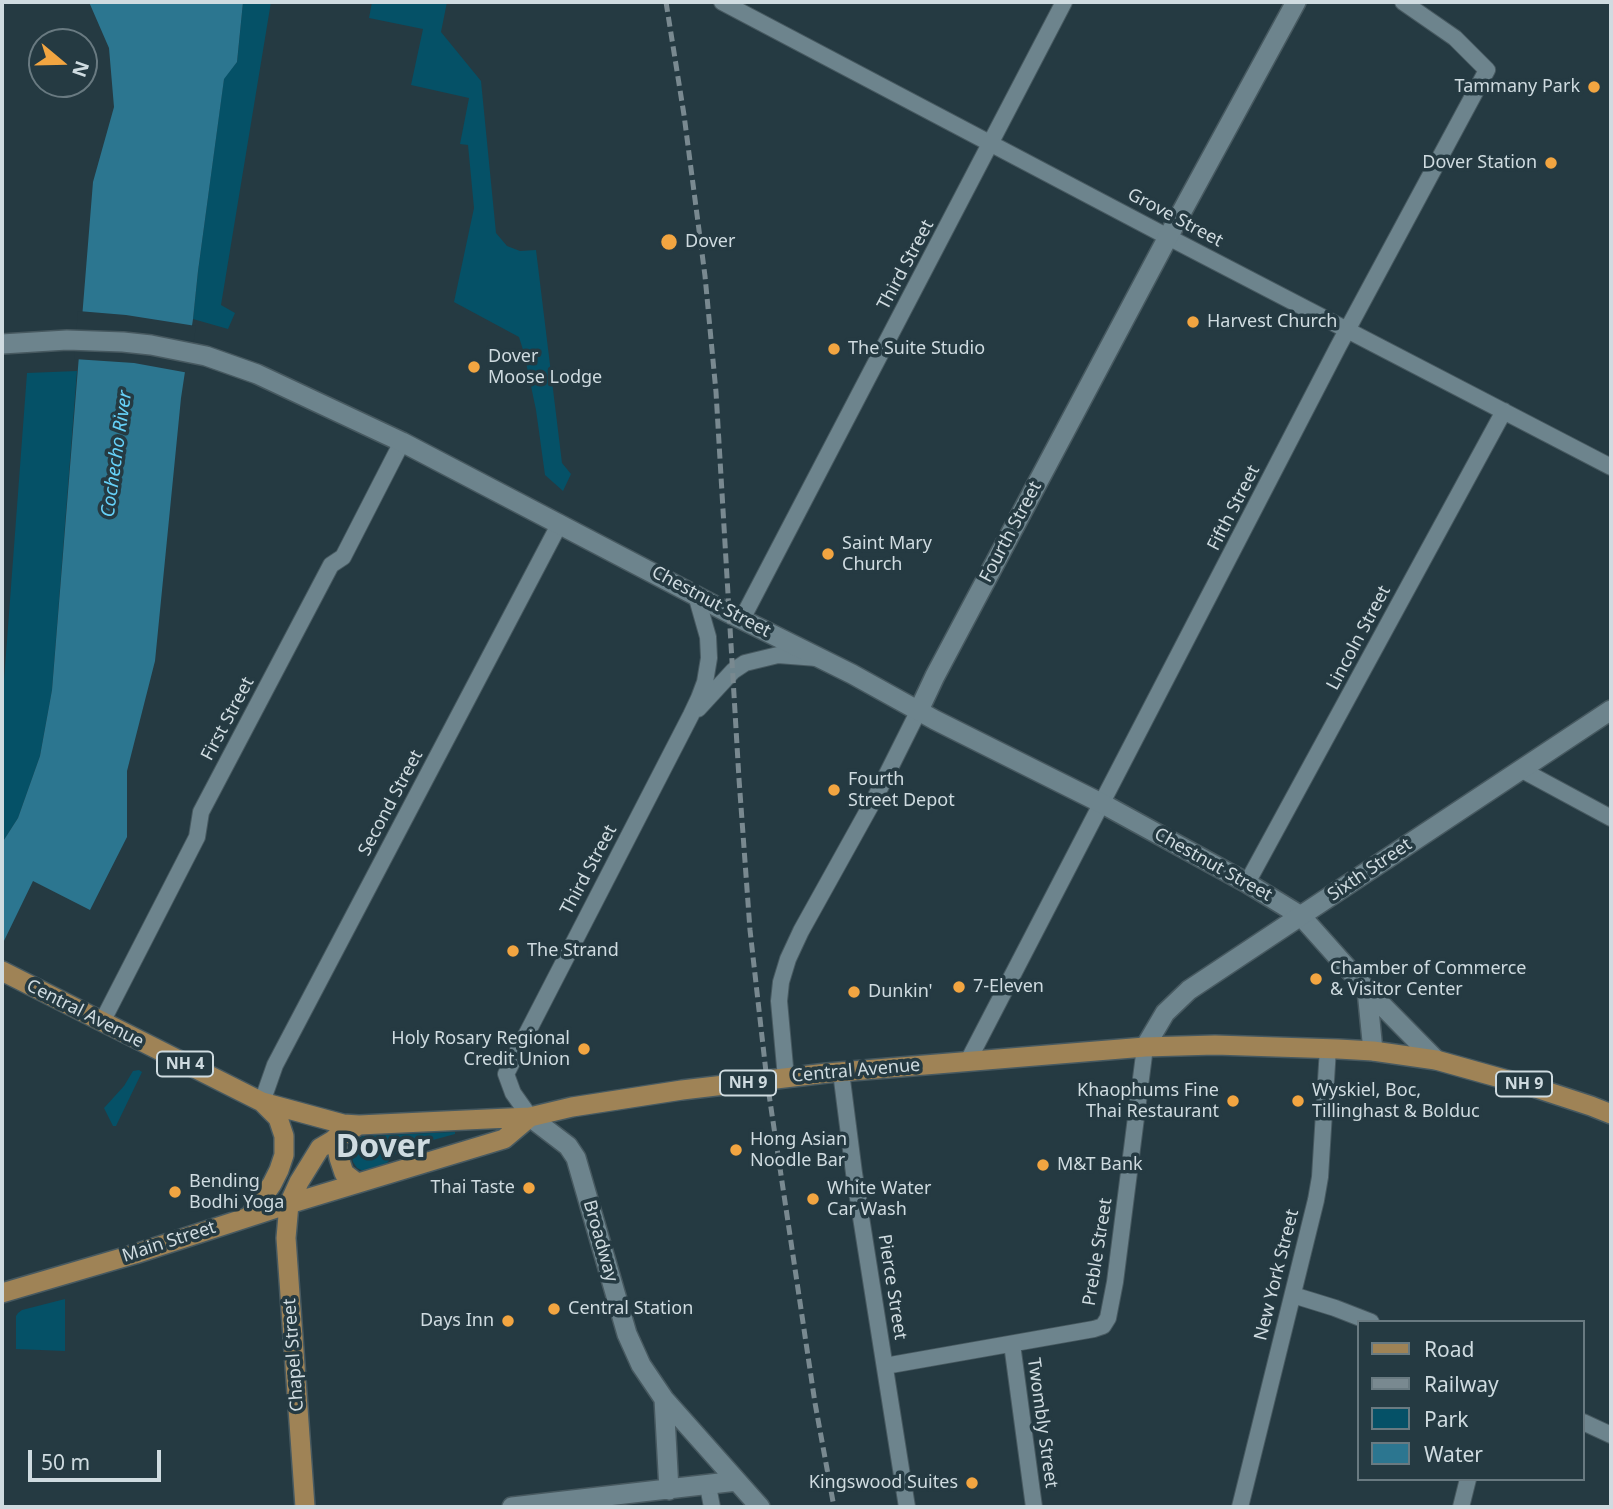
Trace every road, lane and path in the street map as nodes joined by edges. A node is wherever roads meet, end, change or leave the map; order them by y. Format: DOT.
graph roads {
  1 [pos="722,2"];
  2 [pos="1064,2"];
  3 [pos="1296,2"];
  4 [pos="1403,2"];
  5 [pos="992,143"];
  6 [pos="1168,237"];
  7 [pos="1348,330"];
  8 [pos="2,344"];
  9 [pos="1504,411"];
  10 [pos="402,442"];
  11 [pos="1611,467"];
  12 [pos="560,523"];
  13 [pos="696,595"];
  14 [pos="742,619"];
  15 [pos="819,659"];
  16 [pos="919,710"];
  17 [pos="1611,710"];
  18 [pos="691,715"];
  19 [pos="1522,770"];
  20 [pos="1103,804"];
  21 [pos="1611,818"];
  22 [pos="1247,883"];
  23 [pos="1301,916"];
  24 [pos="10,975"];
  25 [pos="1367,990"];
  26 [pos="102,1022"];
  27 [pos="1145,1047"];
  28 [pos="1328,1048"];
  29 [pos="1373,1051"];
  30 [pos="1436,1060"];
  31 [pos="968,1061"];
  32 [pos="841,1072"];
  33 [pos="786,1078"];
  34 [pos="262,1102"];
  35 [pos="1611,1114"];
  36 [pos="530,1117"];
  37 [pos="359,1125"];
  38 [pos="335,1138"];
  39 [pos="357,1183"];
  40 [pos="289,1204"];
  41 [pos="249,1217"];
  42 [pos="2,1293"];
  43 [pos="1293,1295"];
  44 [pos="1366,1320"];
  45 [pos="1012,1344"];
  46 [pos="885,1366"];
  47 [pos="664,1399"];
  48 [pos="1585,1423"];
  49 [pos="1611,1435"];
  50 [pos="737,1481"];
  51 [pos="1468,1481"];
  52 [pos="708,1486"];
  53 [pos="669,1490"];
  54 [pos="551,1505"];
  55 [pos="304,1507"];
  56 [pos="512,1507"];
  57 [pos="712,1507"];
  58 [pos="760,1507"];
  59 [pos="907,1507"];
  60 [pos="1034,1507"];
  61 [pos="1240,1507"];
  62 [pos="1461,1507"];
  1 -- 5 [label="street, Grove Street"];
  2 -- 5 [label="street, Third Street"];
  3 -- 6 [label="street, Fourth Street"];
  4 -- 7 [label="street, Fifth Street"];
  5 -- 6 [label="street, Grove Street"];
  5 -- 14 [label="street, Third Street"];
  6 -- 7 [label="street, Grove Street"];
  6 -- 16 [label="street, Fourth Street"];
  7 -- 9 [label="street, Grove Street"];
  7 -- 20 [label="street, Fifth Street"];
  8 -- 10 [label="street, Chestnut Street"];
  9 -- 11 [label="street, Grove Street"];
  9 -- 22 [label="street, Lincoln Street"];
  10 -- 12 [label="street, Chestnut Street"];
  10 -- 26 [label="street, First Street"];
  12 -- 13 [label="street, Chestnut Street"];
  12 -- 34 [label="street, Second Street"];
  13 -- 14 [label="street, Chestnut Street"];
  13 -- 18 [label="street, Third Street"];
  14 -- 15 [label="street, Chestnut Street"];
  15 -- 16 [label="street, Chestnut Street"];
  15 -- 18 [label="street, Third Street"];
  16 -- 20 [label="street, Chestnut Street"];
  16 -- 33 [label="street, Fourth Street"];
  17 -- 19 [label="street, Sixth Street"];
  18 -- 36 [label="street, Third Street"];
  19 -- 21 [label="street"];
  19 -- 23 [label="street, Sixth Street"];
  20 -- 22 [label="street, Chestnut Street"];
  20 -- 31 [label="street, Fifth Street"];
  22 -- 23 [label="street, Chestnut Street"];
  23 -- 25 [label="street, Chestnut Street"];
  23 -- 27 [label="street, Sixth Street"];
  24 -- 26 [label="main road, Central Avenue / NH 4"];
  25 -- 29 [label="street"];
  25 -- 30 [label="street, Chestnut Street"];
  26 -- 34 [label="main road, Central Avenue / NH 4"];
  27 -- 28 [label="main road, Central Avenue / NH 9"];
  27 -- 31 [label="main road, Central Avenue / NH 9"];
  27 -- 45 [label="street, Preble Street"];
  28 -- 29 [label="main road, Central Avenue / NH 9"];
  28 -- 43 [label="street, New York Street"];
  29 -- 30 [label="main road, Central Avenue / NH 9"];
  30 -- 35 [label="main road, Central Avenue / NH 9"];
  31 -- 32 [label="main road, Central Avenue / NH 9"];
  32 -- 33 [label="main road, Central Avenue / NH 9"];
  32 -- 46 [label="street, Pierce Street"];
  33 -- 36 [label="main road, Central Avenue / NH 9"];
  34 -- 37 [label="main road, Central Avenue / NH 4"];
  34 -- 41 [label="main road"];
  36 -- 37 [label="main road, Central Avenue / NH 4"];
  36 -- 39 [label="main road, Main Street / NH 9"];
  36 -- 47 [label="street, Broadway"];
  37 -- 38 [label="main road"];
  38 -- 39 [label="main road"];
  38 -- 40 [label="main road"];
  39 -- 40 [label="main road, Main Street / NH 9"];
  40 -- 41 [label="main road, Main Street"];
  40 -- 55 [label="main road, Chapel Street"];
  41 -- 42 [label="main road, Main Street"];
  43 -- 44 [label="street"];
  43 -- 61 [label="street, New York Street"];
  45 -- 46 [label="street, Preble Street"];
  45 -- 60 [label="street, Twombly Street"];
  46 -- 59 [label="street, Pierce Street"];
  47 -- 50 [label="street, Broadway"];
  47 -- 53 [label="street"];
  48 -- 49 [label="street"];
  50 -- 52 [label="street"];
  50 -- 58 [label="street, Broadway"];
  51 -- 62 [label="street"];
  52 -- 53 [label="street"];
  52 -- 57 [label="street"];
  53 -- 54 [label="street"];
  54 -- 56 [label="street"];
}
